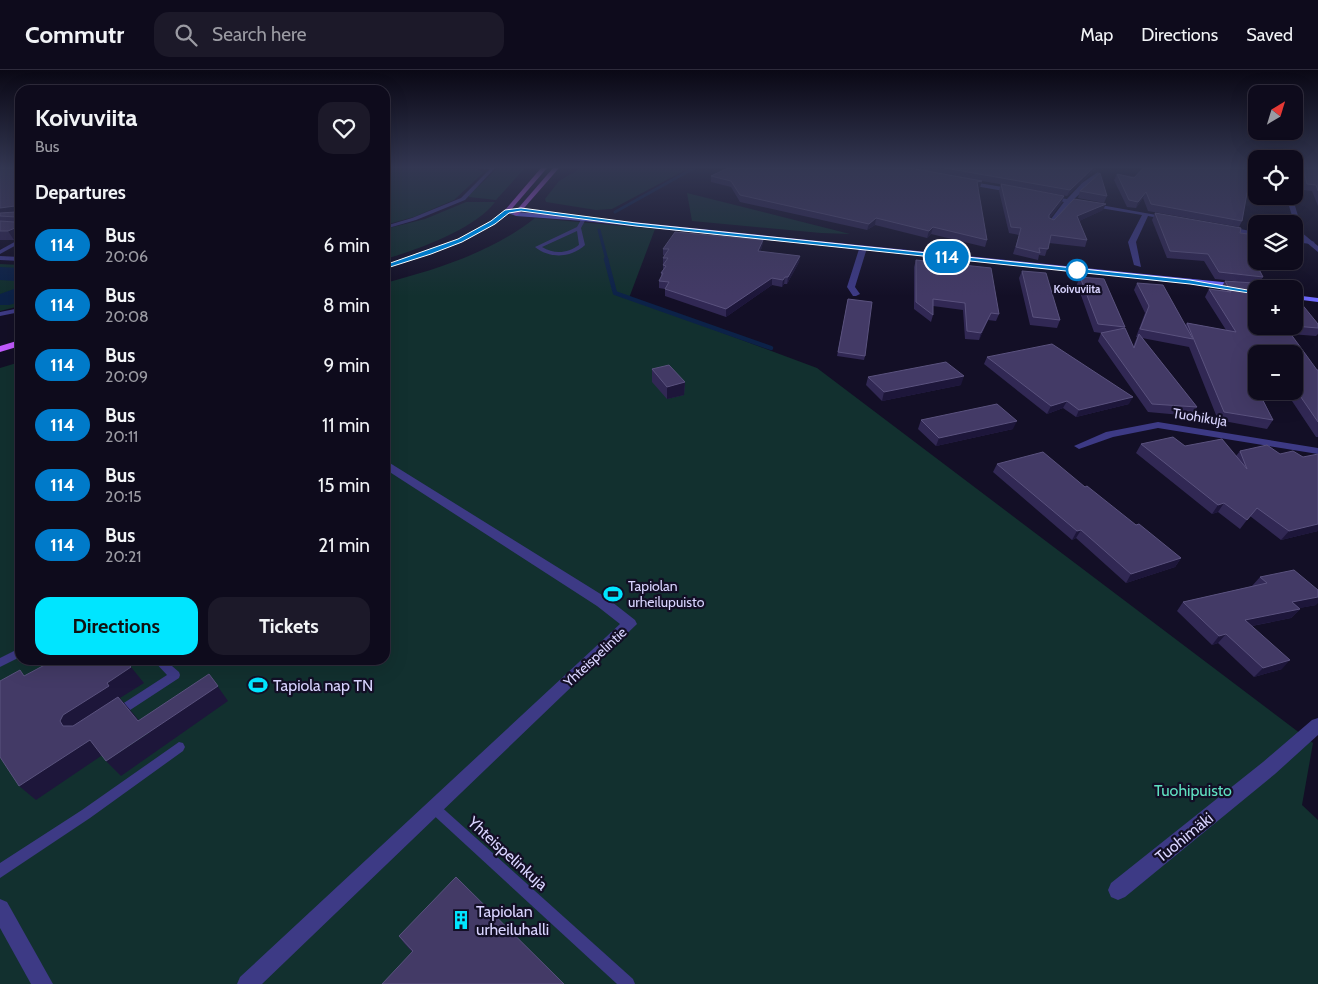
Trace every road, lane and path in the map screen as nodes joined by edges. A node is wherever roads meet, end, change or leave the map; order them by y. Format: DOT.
graph roads {
  1 [pos="436,211"];
  2 [pos="507,211"];
  3 [pos="1062,211"];
  4 [pos="1126,211"];
  5 [pos="1292,211"];
  6 [pos="518,212"];
  7 [pos="1146,214"];
  8 [pos="584,219"];
  9 [pos="1175,219"];
  10 [pos="1052,223"];
  11 [pos="390,226"];
  12 [pos="1218,227"];
  13 [pos="579,228"];
  14 [pos="1248,233"];
  15 [pos="1303,241"];
  16 [pos="1311,242"];
  17 [pos="15,244"];
  18 [pos="863,248"];
  19 [pos="1318,250"];
  20 [pos="0,252"];
  21 [pos="0,258"];
  22 [pos="15,259"];
  23 [pos="1138,265"];
  24 [pos="1190,282"];
  25 [pos="1248,287"];
  26 [pos="1248,291"];
  27 [pos="1303,292"];
  28 [pos="856,294"];
  29 [pos="1318,294"];
  30 [pos="1303,298"];
  31 [pos="1318,300"];
  32 [pos="15,311"];
  33 [pos="0,314"];
  34 [pos="15,344"];
  35 [pos="0,349"];
  36 [pos="15,352"];
  37 [pos="0,357"];
  38 [pos="1079,446"];
  39 [pos="1318,451"];
  40 [pos="390,467"];
  41 [pos="15,655"];
  42 [pos="0,663"];
  43 [pos="164,665"];
  44 [pos="106,720"];
  45 [pos="1318,725"];
  46 [pos="179,747"];
  47 [pos="433,807"];
  48 [pos="0,871"];
  49 [pos="1118,890"];
  50 [pos="0,908"];
  51 [pos="43,984"];
  52 [pos="247,984"];
  53 [pos="628,984"];
  1 -- 11 [label="lane"];
  2 -- 6 [label="main road"];
  3 -- 10 [label="street"];
  4 -- 7 [label="street"];
  5 -- 16 [label="street"];
  6 -- 8 [label="main road"];
  7 -- 9 [label="street"];
  7 -- 23 [label="street"];
  8 -- 13 [label="lane"];
  8 -- 18 [label="main road"];
  12 -- 14 [label="street"];
  13 -- 13 [label="lane"];
  15 -- 16 [label="street"];
  16 -- 19 [label="street"];
  17 -- 20 [label="lane"];
  18 -- 24 [label="main road"];
  18 -- 28 [label="street"];
  21 -- 22 [label="lane"];
  24 -- 25 [label="main road"];
  24 -- 26 [label="main road"];
  27 -- 29 [label="main road"];
  30 -- 31 [label="main road"];
  32 -- 33 [label="lane"];
  34 -- 35 [label="main road"];
  36 -- 37 [label="main road"];
  38 -- 39 [label="street, Tuohikuja"];
  40 -- 47 [label="street, Yhteispelintie"];
  41 -- 42 [label="lane"];
  43 -- 44 [label="lane"];
  45 -- 49 [label="street, Tuohimäki"];
  46 -- 48 [label="lane"];
  47 -- 52 [label="street"];
  47 -- 53 [label="lane, Yhteispelinkuja"];
  50 -- 51 [label="street"];
}
